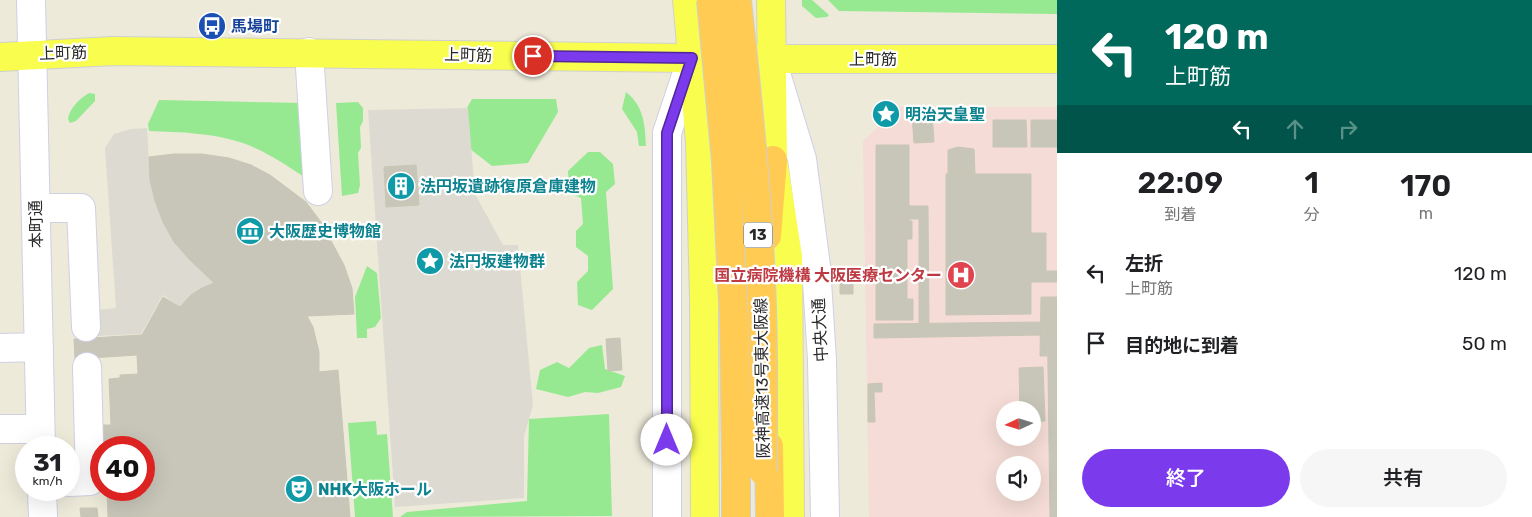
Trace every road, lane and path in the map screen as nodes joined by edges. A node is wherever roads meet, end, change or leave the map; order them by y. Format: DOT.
graph roads {
  1 [pos="31,0"];
  2 [pos="687,0"];
  3 [pos="711,0"];
  4 [pos="737,0"];
  5 [pos="771,0"];
  6 [pos="309,52"];
  7 [pos="32,54"];
  8 [pos="0,56"];
  9 [pos="692,58"];
  10 [pos="772,59"];
  11 [pos="1057,59"];
  12 [pos="773,160"];
  13 [pos="318,191"];
  14 [pos="36,208"];
  15 [pos="86,328"];
  16 [pos="39,347"];
  17 [pos="0,348"];
  18 [pos="778,360"];
  19 [pos="86,367"];
  20 [pos="0,429"];
  21 [pos="31,436"];
  22 [pos="40,436"];
  23 [pos="80,481"];
  24 [pos="42,501"];
  25 [pos="43,517"];
  26 [pos="666,517"];
  27 [pos="705,517"];
  28 [pos="736,517"];
  29 [pos="763,517"];
  30 [pos="770,517"];
  31 [pos="790,517"];
  32 [pos="825,517"];
  1 -- 7 [label="street, 本町通"];
  2 -- 9 [label="main road"];
  3 -- 28 [label="highway, 阪神高速13号東大阪線 / 13, bridge"];
  4 -- 29 [label="highway, 阪神高速13号東大阪線 / 13, bridge"];
  5 -- 10 [label="main road, 中央大通"];
  6 -- 7 [label="main road, 上町筋"];
  6 -- 9 [label="main road, 上町筋"];
  6 -- 13 [label="street"];
  7 -- 8 [label="main road, 上町筋"];
  7 -- 14 [label="street, 本町通"];
  9 -- 10 [label="main road, 上町筋"];
  9 -- 26 [label="street"];
  9 -- 27 [label="main road"];
  10 -- 11 [label="main road, 上町筋"];
  10 -- 12 [label="main road, 中央大通"];
  10 -- 32 [label="street, 中央大通"];
  12 -- 18 [label="highway"];
  14 -- 15 [label="street"];
  14 -- 16 [label="street, 本町通"];
  16 -- 17 [label="street"];
  16 -- 22 [label="street, 本町通"];
  18 -- 30 [label="highway"];
  18 -- 31 [label="main road, 中央大通"];
  19 -- 23 [label="street"];
  20 -- 21 [label="street"];
  24 -- 25 [label="street"];
}
